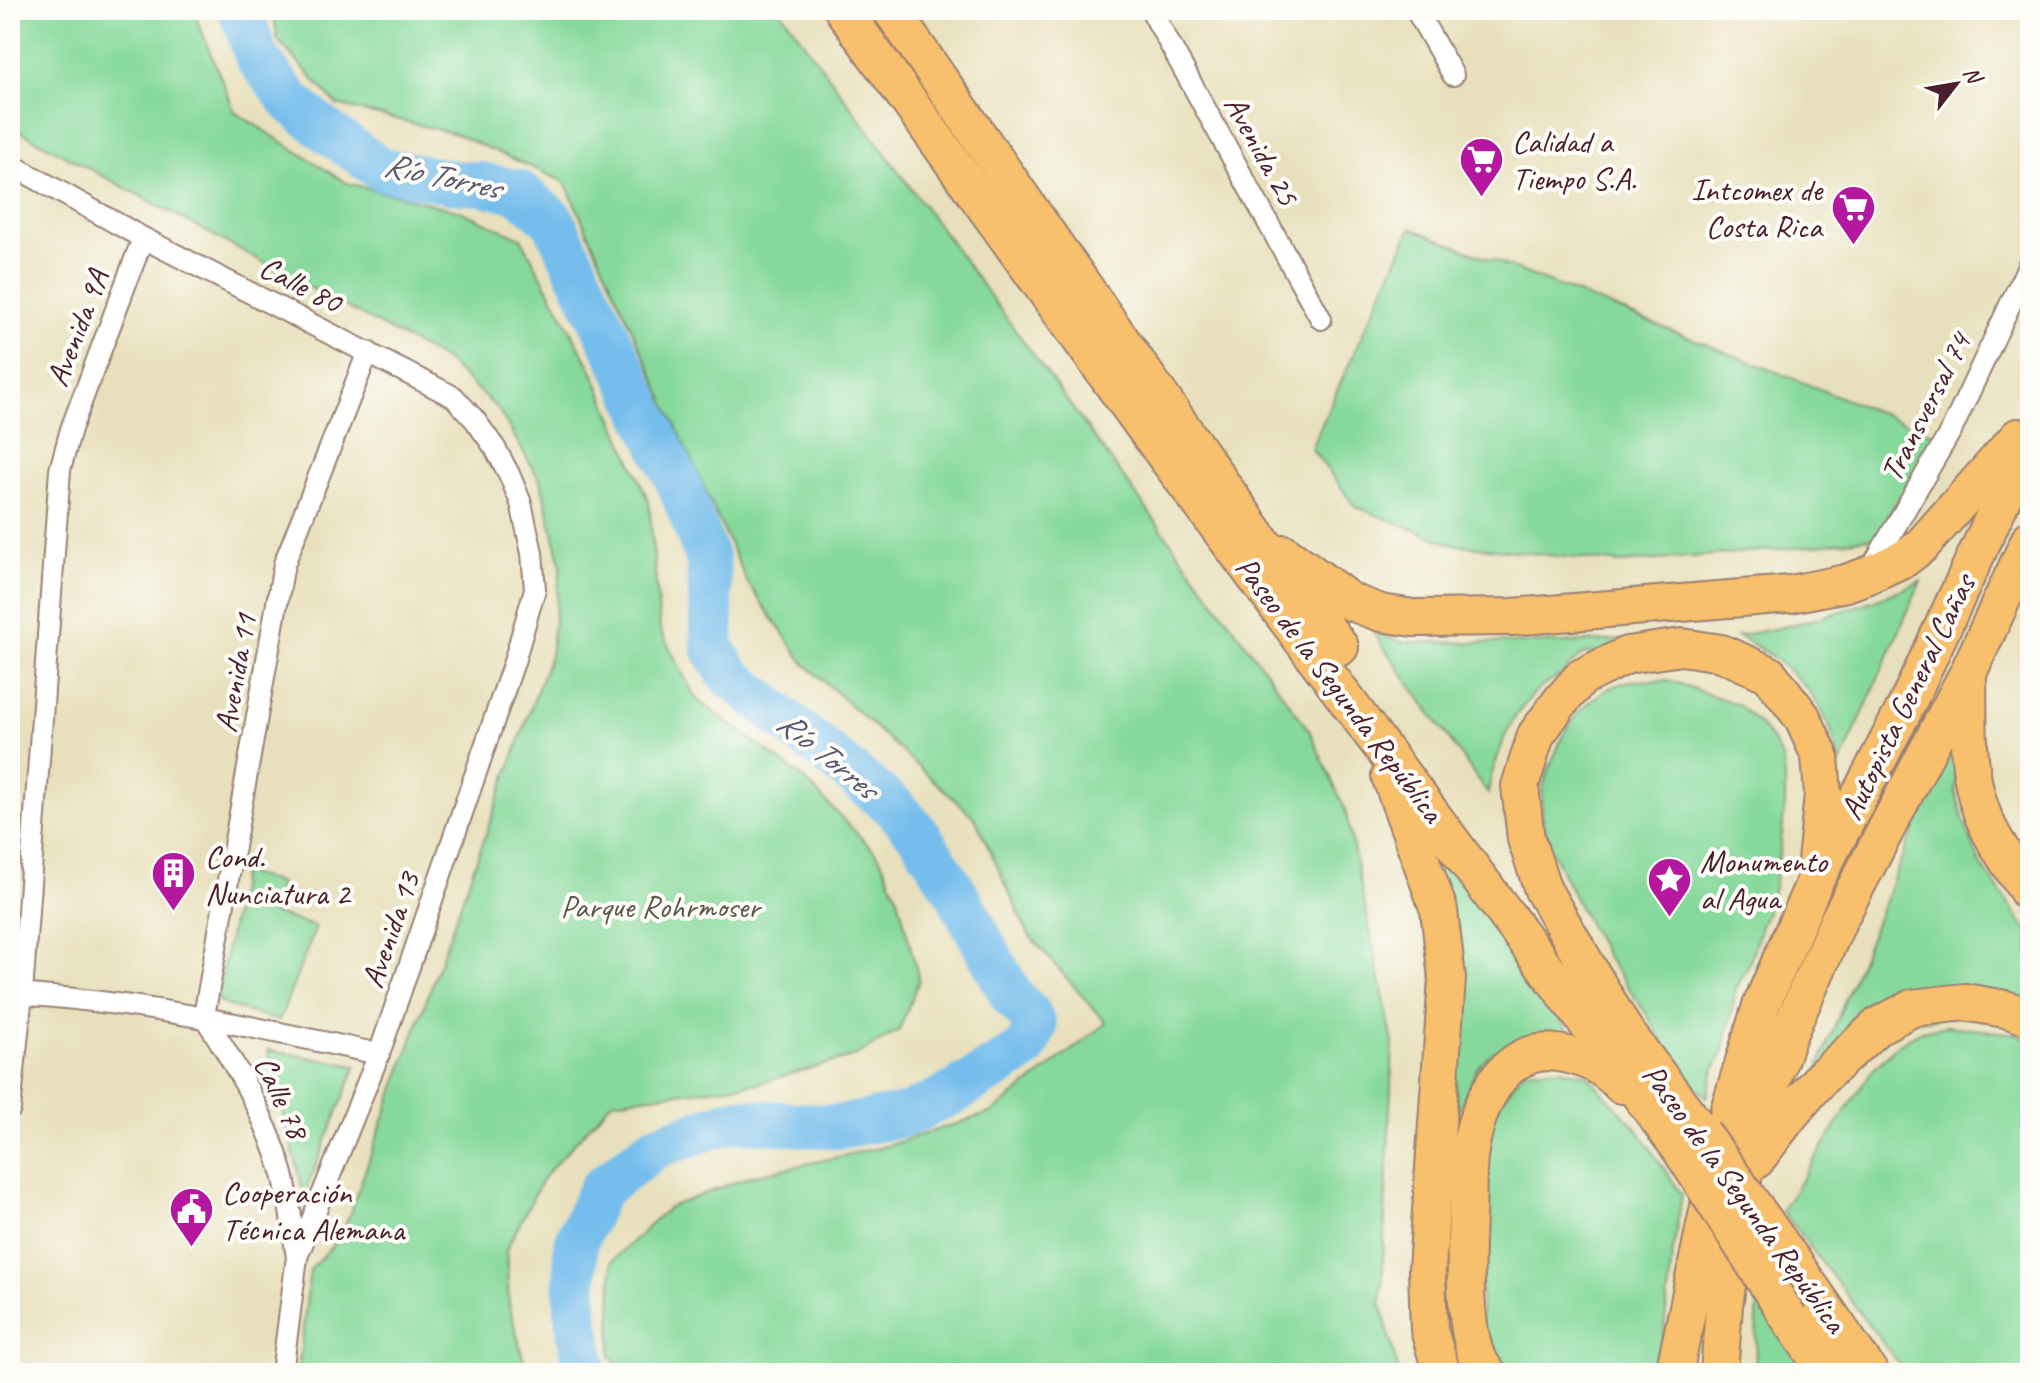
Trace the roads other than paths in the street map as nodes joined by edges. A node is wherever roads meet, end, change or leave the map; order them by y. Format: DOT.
graph roads {
  1 [pos="843,10"];
  2 [pos="891,10"];
  3 [pos="1151,10"];
  4 [pos="1416,10"];
  5 [pos="1453,75"];
  6 [pos="10,164"];
  7 [pos="143,238"];
  8 [pos="2030,262"];
  9 [pos="1321,319"];
  10 [pos="368,352"];
  11 [pos="2030,423"];
  12 [pos="2030,439"];
  13 [pos="521,503"];
  14 [pos="1255,532"];
  15 [pos="2030,539"];
  16 [pos="1866,576"];
  17 [pos="1968,673"];
  18 [pos="1376,737"];
  19 [pos="1814,883"];
  20 [pos="2030,895"];
  21 [pos="16,994"];
  22 [pos="204,1016"];
  23 [pos="2030,1017"];
  24 [pos="1627,1035"];
  25 [pos="379,1054"];
  26 [pos="10,1109"];
  27 [pos="1687,1143"];
  28 [pos="1743,1178"];
  29 [pos="297,1257"];
  30 [pos="1674,1369"];
  31 [pos="282,1373"];
  32 [pos="1442,1373"];
  33 [pos="1487,1373"];
  34 [pos="1719,1373"];
  35 [pos="1824,1373"];
  36 [pos="1870,1373"];
  1 -- 18 [label="highway, Paseo de la Segunda República"];
  2 -- 14 [label="highway, Paseo de la Segunda República"];
  3 -- 9 [label="street, Avenida 25"];
  4 -- 5 [label="street"];
  6 -- 7 [label="street, Calle 80"];
  7 -- 10 [label="street, Calle 80"];
  7 -- 21 [label="street, Avenida 9A"];
  8 -- 16 [label="street, Transversal 74"];
  10 -- 13 [label="street, Calle 80"];
  10 -- 22 [label="street, Avenida 11"];
  11 -- 16 [label="highway"];
  12 -- 19 [label="highway, Autopista General Cañas"];
  13 -- 25 [label="street, Avenida 13"];
  14 -- 16 [label="highway"];
  14 -- 24 [label="highway, Paseo de la Segunda República"];
  15 -- 17 [label="highway, Autopista General Cañas"];
  17 -- 20 [label="highway"];
  17 -- 28 [label="highway, Autopista General Cañas"];
  18 -- 27 [label="highway, Paseo de la Segunda República"];
  18 -- 32 [label="highway"];
  19 -- 24 [label="highway"];
  19 -- 30 [label="highway, Autopista General Cañas"];
  21 -- 22 [label="street, Calle 78"];
  21 -- 26 [label="street, Avenida 9A"];
  22 -- 25 [label="street, Calle 78"];
  22 -- 29 [label="street, Calle 78"];
  23 -- 28 [label="highway"];
  24 -- 27 [label="highway, Paseo de la Segunda República"];
  25 -- 29 [label="street, Avenida 13"];
  27 -- 33 [label="highway"];
  27 -- 35 [label="highway, Paseo de la Segunda República, bridge"];
  27 -- 36 [label="highway, Paseo de la Segunda República, bridge"];
  28 -- 34 [label="highway, Autopista General Cañas"];
  29 -- 31 [label="street, Avenida 13"];
}
